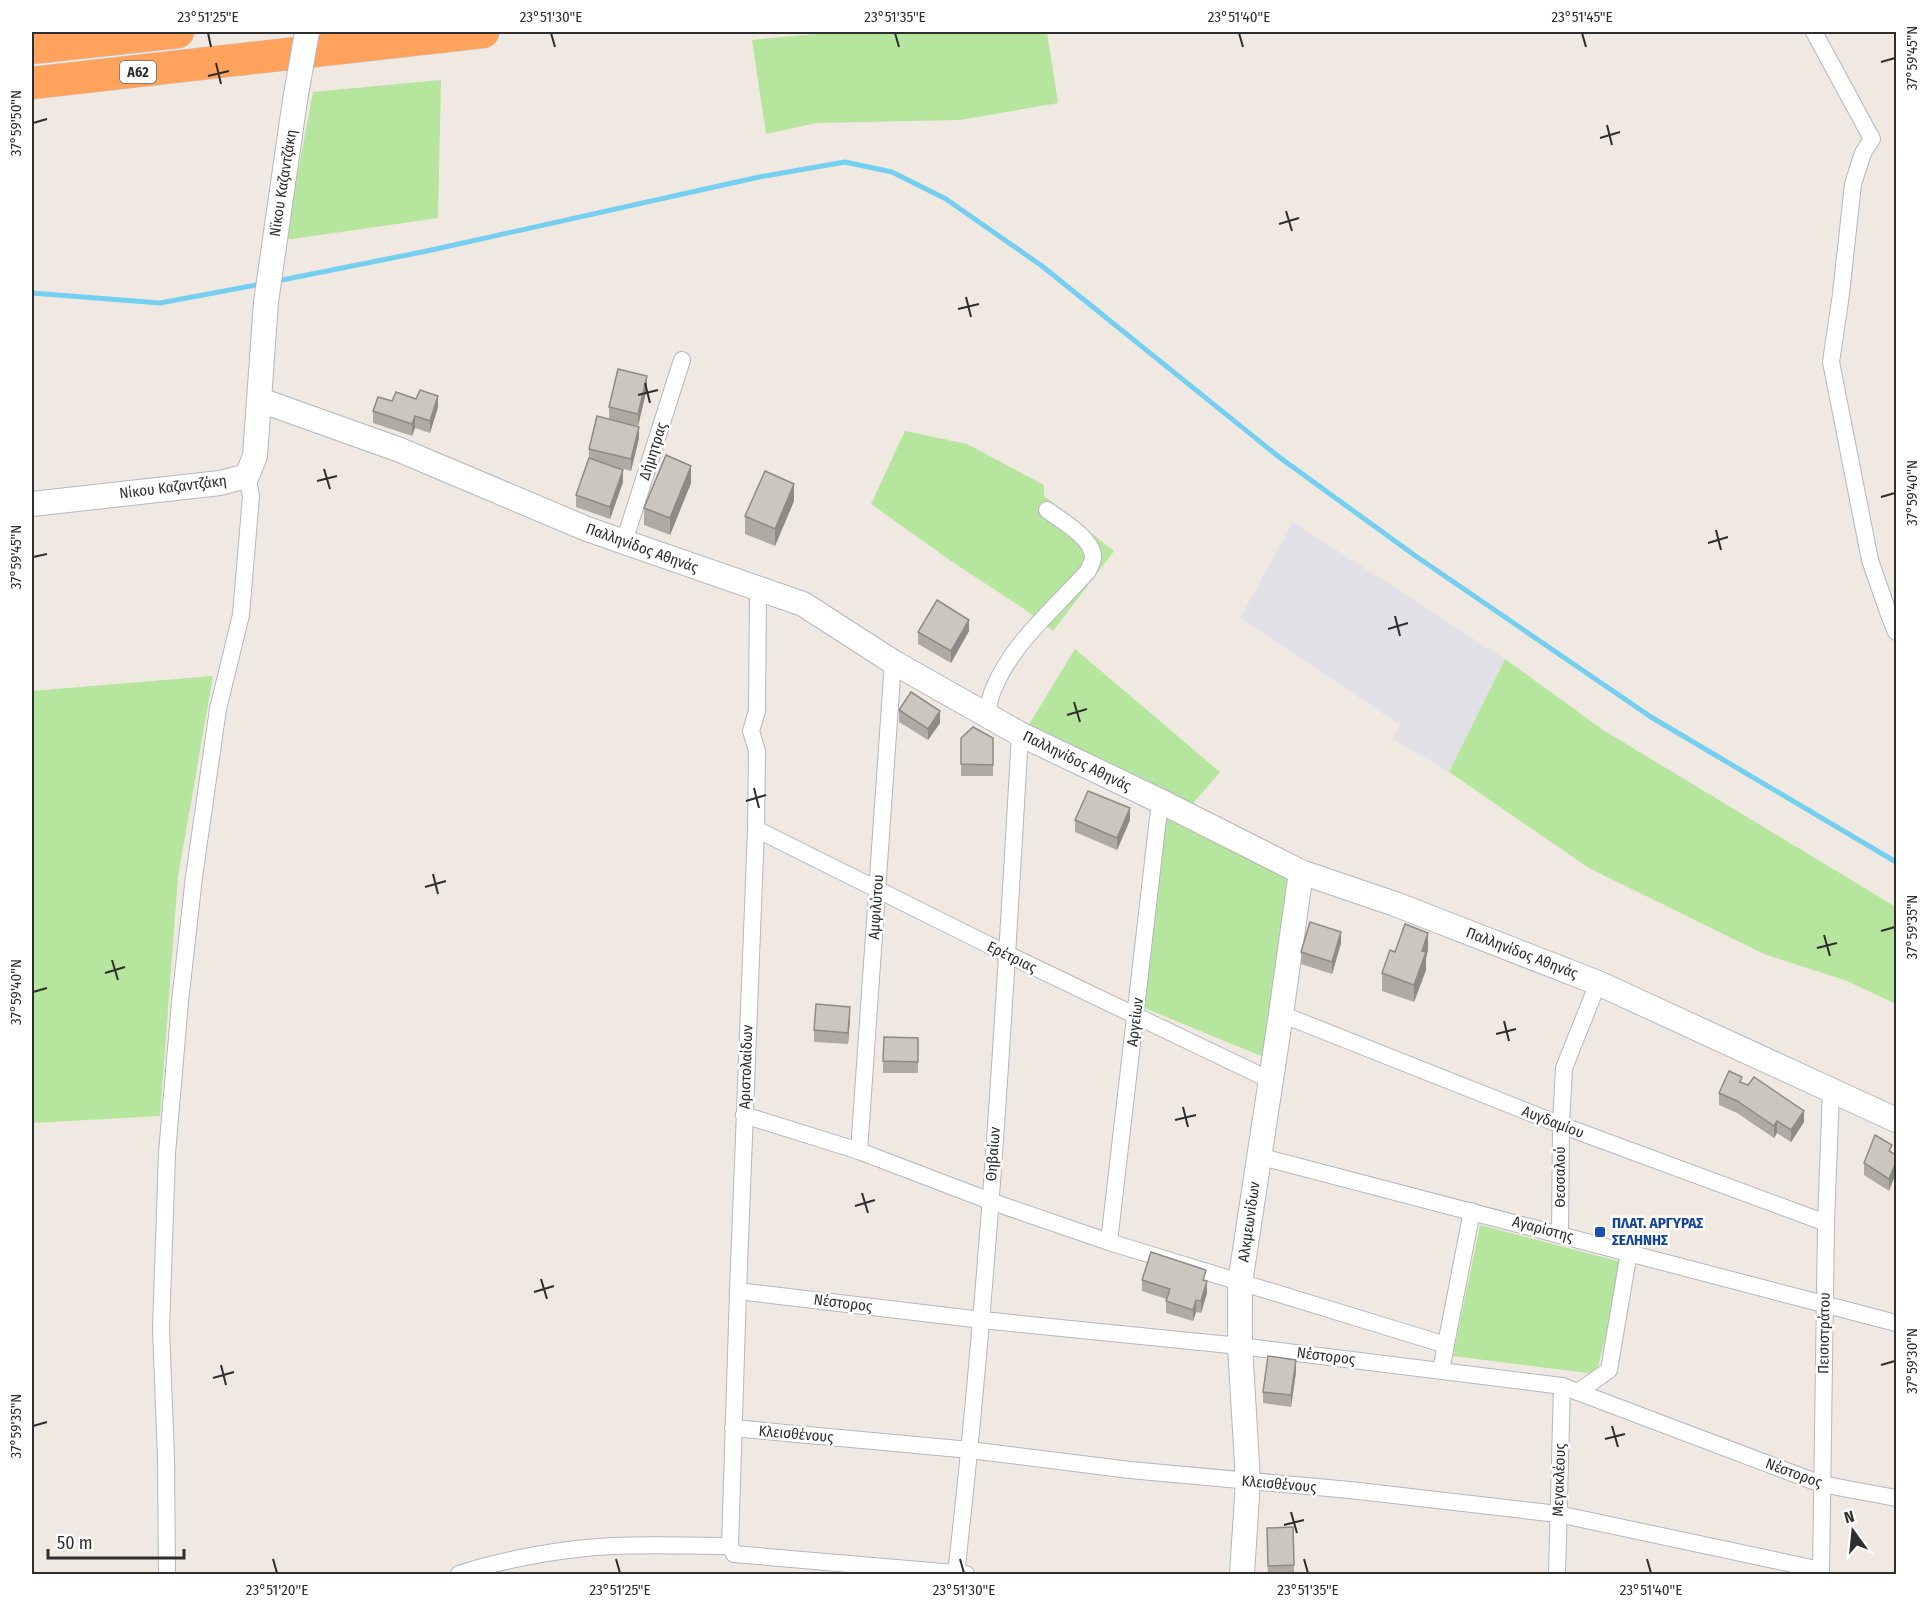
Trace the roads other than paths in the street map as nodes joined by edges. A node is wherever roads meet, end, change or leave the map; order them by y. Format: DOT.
graph roads {
  1 [pos="178,32"];
  2 [pos="307,32"];
  3 [pos="483,32"];
  4 [pos="1814,32"];
  5 [pos="32,48"];
  6 [pos="32,83"];
  7 [pos="266,302"];
  8 [pos="682,360"];
  9 [pos="260,400"];
  10 [pos="247,476"];
  11 [pos="32,504"];
  12 [pos="1047,510"];
  13 [pos="624,542"];
  14 [pos="758,589"];
  15 [pos="1896,632"];
  16 [pos="893,662"];
  17 [pos="986,715"];
  18 [pos="1020,734"];
  19 [pos="1160,801"];
  20 [pos="756,829"];
  21 [pos="1301,872"];
  22 [pos="877,890"];
  23 [pos="1007,954"];
  24 [pos="1598,983"];
  25 [pos="1281,1014"];
  26 [pos="1136,1015"];
  27 [pos="1270,1080"];
  28 [pos="1832,1091"];
  29 [pos="744,1115"];
  30 [pos="1896,1120"];
  31 [pos="1561,1125"];
  32 [pos="859,1151"];
  33 [pos="1258,1156"];
  34 [pos="990,1201"];
  35 [pos="1472,1211"];
  36 [pos="1826,1223"];
  37 [pos="1560,1234"];
  38 [pos="1109,1242"];
  39 [pos="1629,1252"];
  40 [pos="1240,1283"];
  41 [pos="738,1291"];
  42 [pos="1825,1303"];
  43 [pos="982,1320"];
  44 [pos="1896,1323"];
  45 [pos="1446,1345"];
  46 [pos="1240,1346"];
  47 [pos="1442,1370"];
  48 [pos="1562,1386"];
  49 [pos="1578,1392"];
  50 [pos="733,1428"];
  51 [pos="970,1450"];
  52 [pos="1248,1481"];
  53 [pos="1821,1484"];
  54 [pos="1896,1498"];
  55 [pos="1558,1514"];
  56 [pos="730,1546"];
  57 [pos="1821,1572"];
  58 [pos="961,1574"];
  59 [pos="167,1575"];
  60 [pos="459,1575"];
  61 [pos="1242,1575"];
  62 [pos="1557,1575"];
  1 -- 5 [label="highway"];
  2 -- 7 [label="street, Νϊκου Καζαντζάκη, bridge"];
  3 -- 6 [label="highway, Α62"];
  4 -- 15 [label="street"];
  7 -- 9 [label="street, Νίκου Καζαντζάκη"];
  8 -- 13 [label="street, Δήμητρας"];
  9 -- 10 [label="street, Νίκου Καζαντζάκη"];
  9 -- 13 [label="street, Παλληνίδος Αθηνάς"];
  10 -- 11 [label="street, Νίκου Καζαντζάκη"];
  10 -- 59 [label="street"];
  12 -- 17 [label="street"];
  13 -- 14 [label="street, Παλληνίδος Αθηνάς"];
  14 -- 16 [label="street, Παλληνίδος Αθηνάς"];
  14 -- 20 [label="street, Αριστολαίδων"];
  16 -- 17 [label="street, Παλληνίδος Αθηνάς"];
  16 -- 22 [label="street, Αμφιλύτου"];
  17 -- 18 [label="street, Παλληνίδος Αθηνάς"];
  18 -- 19 [label="street, Παλληνίδος Αθηνάς"];
  18 -- 23 [label="street, Θηβαίων"];
  19 -- 21 [label="street, Παλληνίδος Αθηνάς"];
  19 -- 26 [label="street, Αργείων"];
  20 -- 22 [label="street, Ερέτριας"];
  20 -- 29 [label="street, Αριστολαίδων"];
  21 -- 24 [label="street, Παλληνίδος Αθηνάς"];
  21 -- 25 [label="street, Αλκμεωνίδων"];
  22 -- 23 [label="street, Ερέτριας"];
  22 -- 32 [label="street, Αμφιλύτου"];
  23 -- 26 [label="street, Ερέτριας"];
  23 -- 34 [label="street, Θηβαίων"];
  24 -- 28 [label="street, Παλληνίδος Αθηνάς"];
  24 -- 31 [label="street, Θεσσαλού"];
  25 -- 27 [label="street, Αλκμεωνίδων"];
  25 -- 31 [label="street, Αυγδαμίου"];
  26 -- 27 [label="street, Ερέτριας"];
  26 -- 38 [label="street, Αργείων"];
  27 -- 33 [label="street, Αλκμεωνίδων"];
  28 -- 30 [label="street, Παλληνίδος Αθηνάς"];
  28 -- 36 [label="street, Πεισιστράτου"];
  29 -- 32 [label="street"];
  29 -- 41 [label="street, Αριστολαίδων"];
  31 -- 36 [label="street, Αυγδαμίου"];
  31 -- 37 [label="street, Θεσσαλού"];
  32 -- 34 [label="street"];
  33 -- 35 [label="street, Αγαρίστης"];
  33 -- 40 [label="street, Αλκμεωνίδων"];
  34 -- 38 [label="street"];
  34 -- 43 [label="street, Θηβαίων"];
  35 -- 37 [label="street, Αγαρίστης"];
  35 -- 45 [label="street"];
  36 -- 42 [label="street, Πεισιστράτου"];
  37 -- 39 [label="street, Αγαρίστης"];
  38 -- 40 [label="street"];
  39 -- 42 [label="street, Αγαρίστης"];
  39 -- 49 [label="street"];
  40 -- 45 [label="street"];
  40 -- 46 [label="street, Αλκμεωνίδων"];
  41 -- 43 [label="street, Νέστορος"];
  41 -- 50 [label="street, Αριστολαίδων"];
  42 -- 44 [label="street, Αγαρίστης"];
  42 -- 53 [label="street, Πεισιστράτου"];
  43 -- 46 [label="street, Νέστορος"];
  43 -- 51 [label="street, Θηβαίων"];
  45 -- 47 [label="street"];
  46 -- 47 [label="street, Νέστορος"];
  46 -- 52 [label="street, Αλκμεωνίδων"];
  47 -- 48 [label="street, Νέστορος"];
  48 -- 49 [label="street, Νέστορος"];
  48 -- 55 [label="street, Μεγακλέους"];
  49 -- 53 [label="street, Νέστορος"];
  50 -- 51 [label="street, Κλεισθένους"];
  50 -- 56 [label="street, Αριστολαίδων"];
  51 -- 52 [label="street, Κλεισθένους"];
  51 -- 58 [label="street, Θηβαίων"];
  52 -- 55 [label="street, Κλεισθένους"];
  52 -- 61 [label="street, Αλκμεωνίδων"];
  53 -- 54 [label="street, Νέστορος"];
  53 -- 57 [label="street, Πεισιστράτου"];
  55 -- 57 [label="street, Κλεισθένους"];
  55 -- 62 [label="street, Μεγακλέους"];
  56 -- 58 [label="street"];
  56 -- 60 [label="street"];
}
